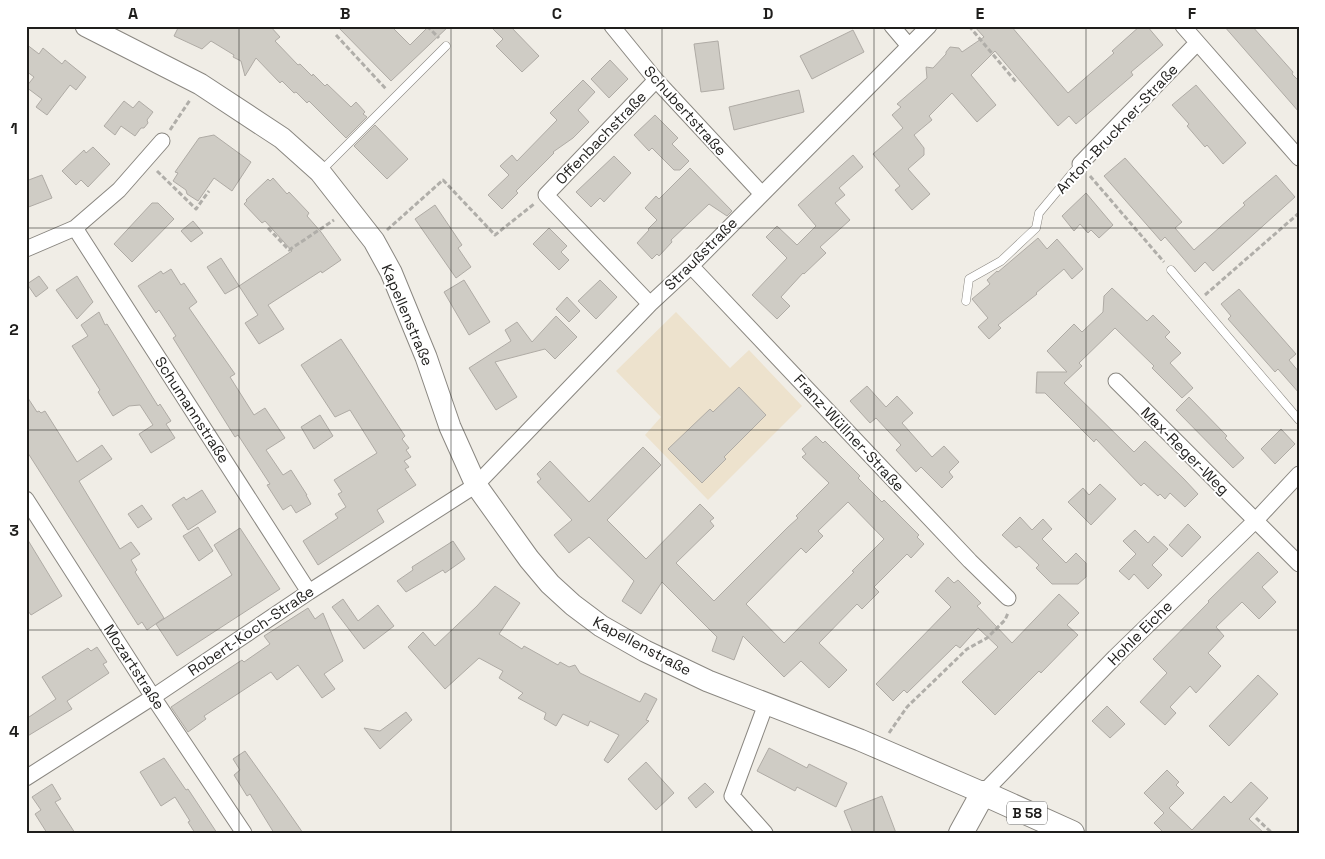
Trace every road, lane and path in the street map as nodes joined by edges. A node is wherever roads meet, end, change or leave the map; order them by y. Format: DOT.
graph roads {
  1 [pos="86,26"];
  2 [pos="612,26"];
  3 [pos="892,26"];
  4 [pos="929,26"];
  5 [pos="969,26"];
  6 [pos="1183,26"];
  7 [pos="336,35"];
  8 [pos="1197,43"];
  9 [pos="446,46"];
  10 [pos="909,46"];
  11 [pos="656,80"];
  12 [pos="1016,82"];
  13 [pos="200,84"];
  14 [pos="395,98"];
  15 [pos="162,141"];
  16 [pos="1299,158"];
  17 [pos="146,160"];
  18 [pos="1080,164"];
  19 [pos="320,172"];
  20 [pos="209,191"];
  21 [pos="762,194"];
  22 [pos="546,195"];
  23 [pos="349,210"];
  24 [pos="1299,213"];
  25 [pos="75,228"];
  26 [pos="268,228"];
  27 [pos="374,241"];
  28 [pos="26,249"];
  29 [pos="691,266"];
  30 [pos="1171,270"];
  31 [pos="966,301"];
  32 [pos="1198,302"];
  33 [pos="650,304"];
  34 [pos="1116,381"];
  35 [pos="1299,420"];
  36 [pos="1299,474"];
  37 [pos="476,485"];
  38 [pos="26,499"];
  39 [pos="1255,521"];
  40 [pos="1299,564"];
  41 [pos="309,592"];
  42 [pos="1008,598"];
  43 [pos="154,697"];
  44 [pos="766,704"];
  45 [pos="878,748"];
  46 [pos="26,778"];
  47 [pos="983,793"];
  48 [pos="1256,818"];
  49 [pos="244,833"];
  50 [pos="765,833"];
  51 [pos="961,833"];
  52 [pos="1072,833"];
  53 [pos="1272,833"];
  1 -- 13 [label="main road, Kapellenstraße"];
  2 -- 11 [label="street, Schubertstraße"];
  3 -- 10 [label="street"];
  4 -- 10 [label="street, Straußstraße"];
  5 -- 12 [label="path"];
  6 -- 8 [label="street"];
  7 -- 14 [label="path"];
  8 -- 16 [label="street"];
  8 -- 18 [label="street, Anton-Bruckner-Straße"];
  9 -- 14 [label="lane"];
  10 -- 21 [label="street, Straußstraße"];
  11 -- 21 [label="street, Schubertstraße"];
  11 -- 22 [label="street, Offenbachstraße"];
  13 -- 15 [label="path"];
  13 -- 19 [label="main road, Kapellenstraße"];
  14 -- 19 [label="lane"];
  15 -- 17 [label="street"];
  17 -- 20 [label="path"];
  17 -- 25 [label="street"];
  18 -- 30 [label="path"];
  18 -- 31 [label="lane, Anton-Bruckner-Straße"];
  19 -- 23 [label="main road, Kapellenstraße"];
  21 -- 29 [label="street, Straußstraße"];
  22 -- 27 [label="path"];
  22 -- 33 [label="street, Offenbachstraße"];
  23 -- 26 [label="path"];
  23 -- 27 [label="main road, Kapellenstraße"];
  24 -- 32 [label="path"];
  25 -- 28 [label="street"];
  25 -- 41 [label="street, Schumannstraße"];
  27 -- 37 [label="main road, Kapellenstraße"];
  29 -- 33 [label="street, Straußstraße"];
  29 -- 42 [label="street, Franz-Wüllner-Straße"];
  30 -- 32 [label="lane"];
  32 -- 35 [label="lane"];
  33 -- 37 [label="street, Straußstraße"];
  34 -- 39 [label="street, Max-Reger-Weg"];
  36 -- 39 [label="street, Hohle Eiche"];
  37 -- 41 [label="street, Robert-Koch-Straße"];
  37 -- 44 [label="main road, Kapellenstraße"];
  38 -- 43 [label="street, Mozartstraße"];
  39 -- 40 [label="street, Max-Reger-Weg"];
  39 -- 47 [label="street, Hohle Eiche"];
  41 -- 43 [label="street, Robert-Koch-Straße"];
  42 -- 45 [label="path"];
  43 -- 46 [label="street, Robert-Koch-Straße"];
  43 -- 49 [label="street, Mozartstraße"];
  44 -- 45 [label="main road, Kapellenstraße"];
  44 -- 50 [label="street"];
  45 -- 47 [label="main road, Kapellenstraße"];
  47 -- 51 [label="main road"];
  47 -- 52 [label="main road, Kapellenstraße / B 58"];
  48 -- 53 [label="path"];
}
